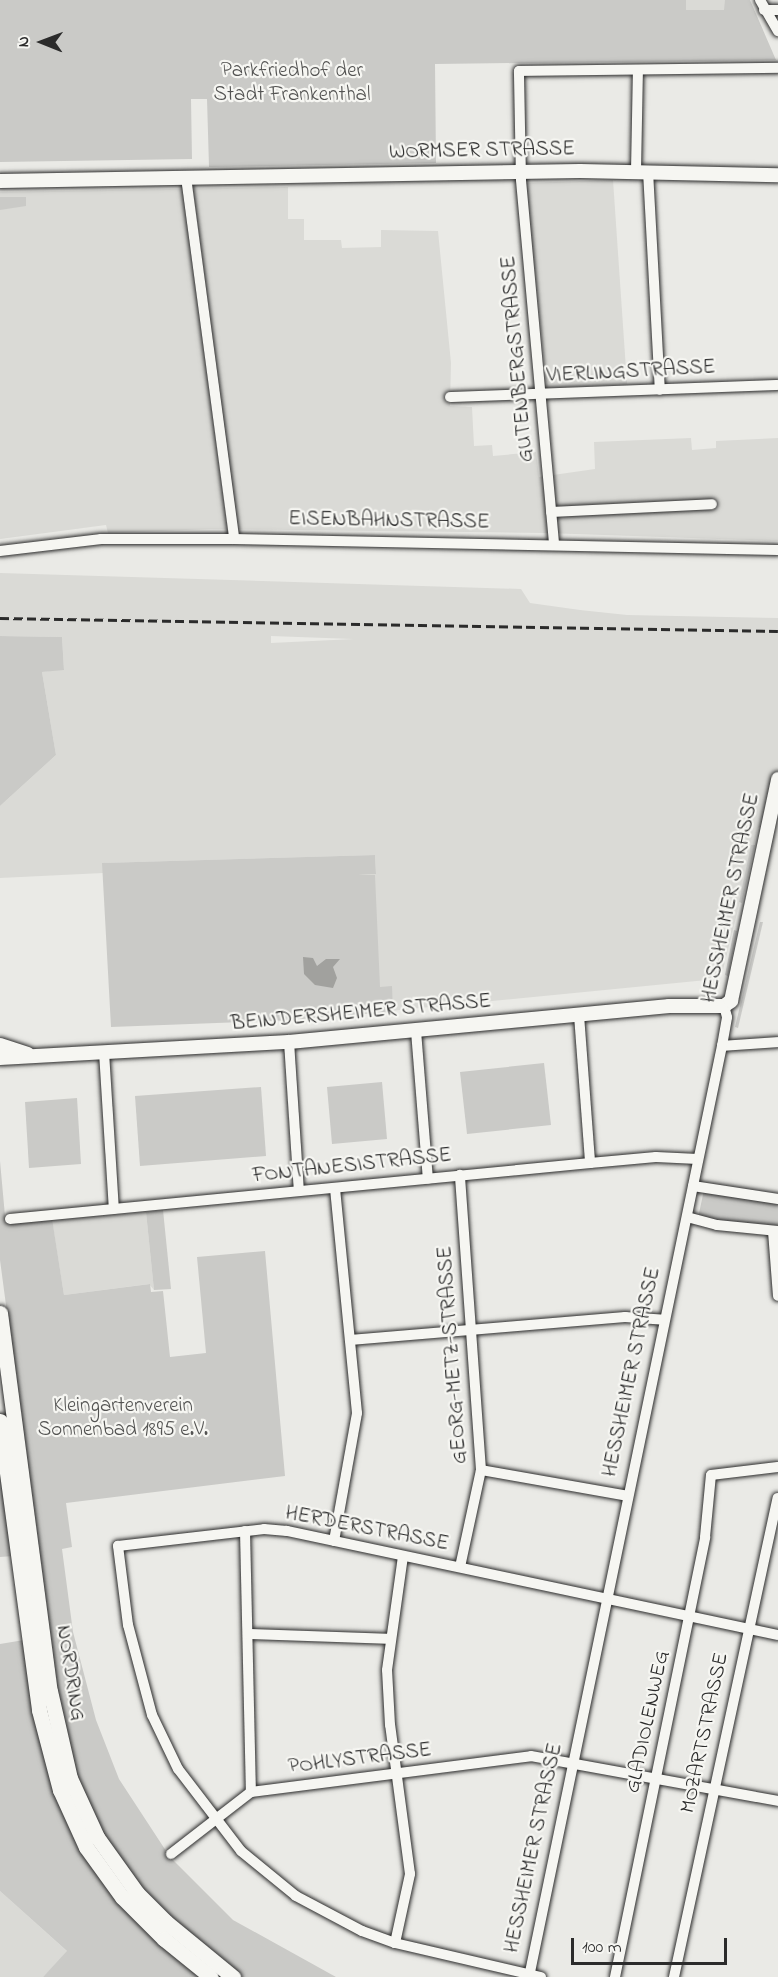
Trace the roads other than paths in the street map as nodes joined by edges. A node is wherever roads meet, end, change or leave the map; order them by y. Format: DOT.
graph roads {
  1 [pos="762,5"];
  2 [pos="778,10"];
  3 [pos="778,31"];
  4 [pos="778,68"];
  5 [pos="638,70"];
  6 [pos="520,171"];
  7 [pos="642,171"];
  8 [pos="778,175"];
  9 [pos="186,177"];
  10 [pos="0,181"];
  11 [pos="778,385"];
  12 [pos="660,390"];
  13 [pos="541,395"];
  14 [pos="450,398"];
  15 [pos="712,504"];
  16 [pos="551,512"];
  17 [pos="234,538"];
  18 [pos="554,543"];
  19 [pos="778,550"];
  20 [pos="0,551"];
  21 [pos="778,779"];
  22 [pos="773,830"];
  23 [pos="724,1006"];
  24 [pos="579,1015"];
  25 [pos="416,1031"];
  26 [pos="289,1042"];
  27 [pos="778,1042"];
  28 [pos="0,1045"];
  29 [pos="722,1046"];
  30 [pos="104,1052"];
  31 [pos="38,1057"];
  32 [pos="0,1058"];
  33 [pos="698,1160"];
  34 [pos="590,1163"];
  35 [pos="460,1175"];
  36 [pos="428,1179"];
  37 [pos="693,1186"];
  38 [pos="335,1188"];
  39 [pos="299,1191"];
  40 [pos="778,1199"];
  41 [pos="114,1209"];
  42 [pos="687,1217"];
  43 [pos="10,1219"];
  44 [pos="776,1231"];
  45 [pos="778,1296"];
  46 [pos="0,1313"];
  47 [pos="664,1320"];
  48 [pos="471,1329"];
  49 [pos="350,1340"];
  50 [pos="0,1421"];
  51 [pos="778,1467"];
  52 [pos="481,1470"];
  53 [pos="628,1496"];
  54 [pos="778,1498"];
  55 [pos="245,1531"];
  56 [pos="334,1540"];
  57 [pos="403,1556"];
  58 [pos="460,1567"];
  59 [pos="607,1598"];
  60 [pos="690,1616"];
  61 [pos="748,1629"];
  62 [pos="248,1634"];
  63 [pos="778,1635"];
  64 [pos="389,1639"];
  65 [pos="573,1761"];
  66 [pos="397,1774"];
  67 [pos="657,1778"];
  68 [pos="712,1788"];
  69 [pos="251,1792"];
  70 [pos="778,1801"];
  71 [pos="214,1820"];
  72 [pos="171,1854"];
  73 [pos="395,1943"];
  74 [pos="534,1976"];
  75 [pos="211,1977"];
  76 [pos="233,1977"];
  77 [pos="615,1977"];
  78 [pos="674,1977"];
  1 -- 2 [label="street"];
  1 -- 3 [label="street"];
  4 -- 5 [label="street"];
  5 -- 6 [label="street, GUTENBERGSTRASSE"];
  5 -- 7 [label="street"];
  6 -- 7 [label="street, WORMSER STRASSE"];
  6 -- 9 [label="street, WORMSER STRASSE"];
  6 -- 13 [label="street, GUTENBERGSTRASSE"];
  7 -- 8 [label="street, WORMSER STRASSE"];
  7 -- 12 [label="street"];
  9 -- 10 [label="street, WORMSER STRASSE"];
  9 -- 17 [label="street"];
  11 -- 12 [label="street, VIERLINGSTRASSE"];
  12 -- 13 [label="street, VIERLINGSTRASSE"];
  13 -- 14 [label="street, VIERLINGSTRASSE"];
  13 -- 16 [label="street, GUTENBERGSTRASSE"];
  15 -- 16 [label="street"];
  16 -- 18 [label="street, GUTENBERGSTRASSE"];
  17 -- 18 [label="street, EISENBAHNSTRASSE"];
  17 -- 20 [label="street, EISENBAHNSTRASSE"];
  18 -- 19 [label="street, EISENBAHNSTRASSE"];
  21 -- 22 [label="street, HESSHEIMER STRASSE"];
  22 -- 23 [label="street, HESSHEIMER STRASSE"];
  23 -- 24 [label="street, BEINDERSHEIMER STRASSE"];
  23 -- 29 [label="street, HESSHEIMER STRASSE"];
  24 -- 25 [label="street, BEINDERSHEIMER STRASSE"];
  24 -- 34 [label="street"];
  25 -- 26 [label="street, BEINDERSHEIMER STRASSE"];
  25 -- 36 [label="street"];
  26 -- 30 [label="street, BEINDERSHEIMER STRASSE"];
  26 -- 39 [label="street"];
  27 -- 29 [label="street"];
  28 -- 31 [label="street"];
  29 -- 33 [label="street, HESSHEIMER STRASSE"];
  30 -- 31 [label="street, BEINDERSHEIMER STRASSE"];
  30 -- 41 [label="street"];
  31 -- 32 [label="street, BEINDERSHEIMER STRASSE"];
  33 -- 34 [label="street, FONTANESISTRASSE"];
  33 -- 37 [label="street, HESSHEIMER STRASSE"];
  34 -- 35 [label="street, FONTANESISTRASSE"];
  35 -- 36 [label="street, FONTANESISTRASSE"];
  35 -- 48 [label="street, GEORG-METZ-STRASSE"];
  36 -- 38 [label="street, FONTANESISTRASSE"];
  37 -- 40 [label="street"];
  37 -- 42 [label="street, HESSHEIMER STRASSE"];
  38 -- 39 [label="street, FONTANESISTRASSE"];
  38 -- 49 [label="street"];
  39 -- 41 [label="street, FONTANESISTRASSE"];
  41 -- 43 [label="street, FONTANESISTRASSE"];
  42 -- 44 [label="street"];
  42 -- 47 [label="street, HESSHEIMER STRASSE"];
  44 -- 45 [label="street"];
  46 -- 76 [label="main road, NORDRING"];
  47 -- 48 [label="street"];
  47 -- 53 [label="street, HESSHEIMER STRASSE"];
  48 -- 49 [label="street"];
  48 -- 52 [label="street, GEORG-METZ-STRASSE"];
  49 -- 56 [label="street"];
  50 -- 75 [label="main road, NORDRING"];
  51 -- 60 [label="street, GLADIOLENWEG"];
  52 -- 53 [label="street"];
  52 -- 58 [label="street, GEORG-METZ-STRASSE"];
  53 -- 59 [label="street, HESSHEIMER STRASSE"];
  54 -- 61 [label="street, MOZARTSTRASSE"];
  55 -- 56 [label="street, HERDERSTRASSE"];
  55 -- 62 [label="street"];
  55 -- 71 [label="street, HERDERSTRASSE"];
  56 -- 57 [label="street, HERDERSTRASSE"];
  57 -- 58 [label="street, HERDERSTRASSE"];
  57 -- 64 [label="street"];
  58 -- 59 [label="street, HERDERSTRASSE"];
  59 -- 60 [label="street, HERDERSTRASSE"];
  59 -- 65 [label="street, HESSHEIMER STRASSE"];
  60 -- 61 [label="street, HERDERSTRASSE"];
  60 -- 67 [label="street, GLADIOLENWEG"];
  61 -- 63 [label="street, HERDERSTRASSE"];
  61 -- 68 [label="street, MOZARTSTRASSE"];
  62 -- 64 [label="street"];
  62 -- 69 [label="street"];
  64 -- 66 [label="street"];
  65 -- 66 [label="street, POHLYSTRASSE"];
  65 -- 67 [label="street, POHLYSTRASSE"];
  65 -- 74 [label="street, HESSHEIMER STRASSE"];
  66 -- 69 [label="street, POHLYSTRASSE"];
  66 -- 73 [label="street"];
  67 -- 68 [label="street, POHLYSTRASSE"];
  67 -- 77 [label="street, GLADIOLENWEG"];
  68 -- 70 [label="street, POHLYSTRASSE"];
  68 -- 78 [label="street, MOZARTSTRASSE"];
  69 -- 71 [label="street"];
  71 -- 72 [label="street"];
  71 -- 73 [label="street"];
  73 -- 74 [label="street"];
}
